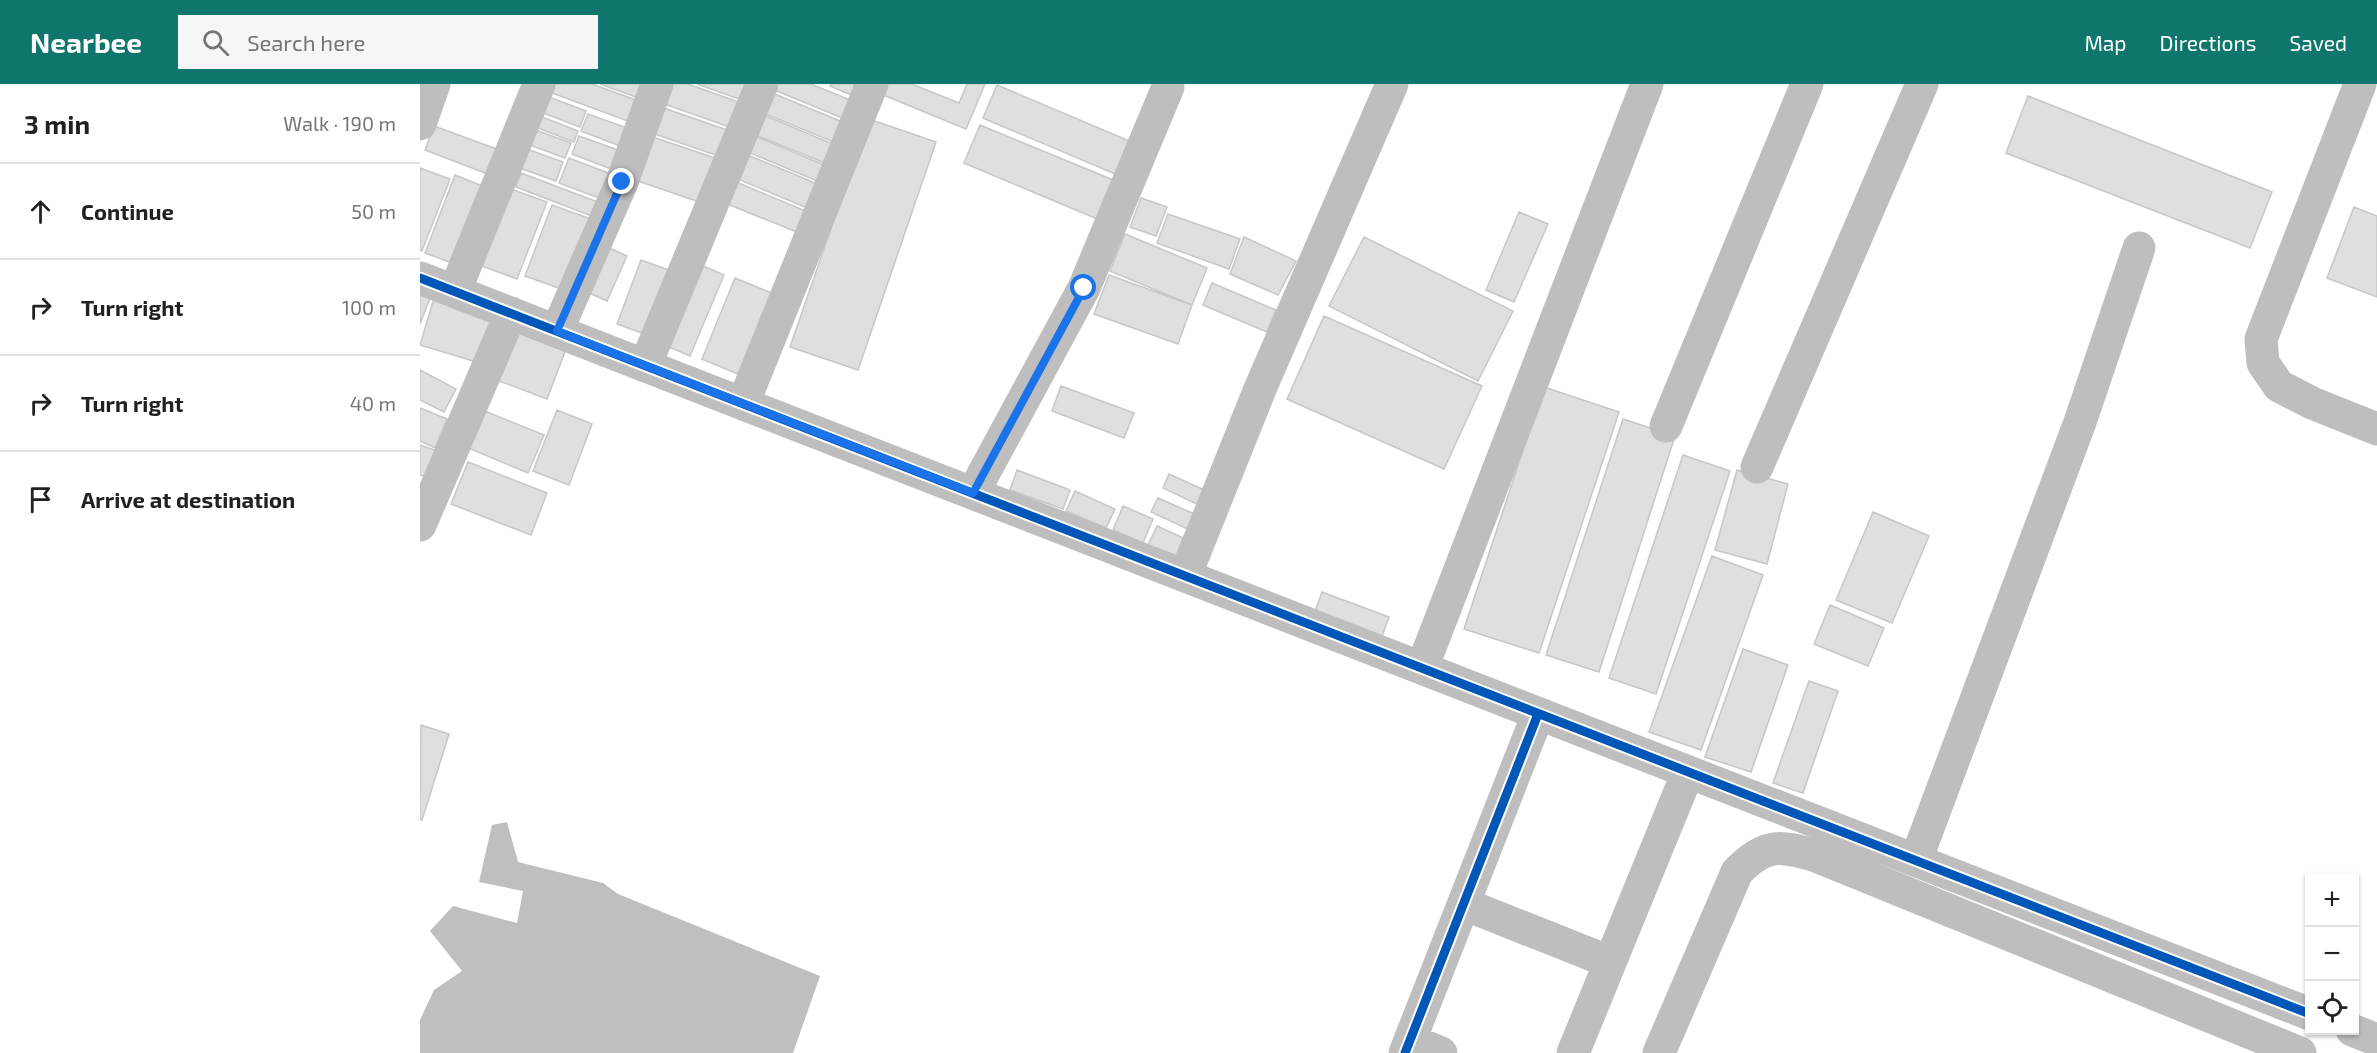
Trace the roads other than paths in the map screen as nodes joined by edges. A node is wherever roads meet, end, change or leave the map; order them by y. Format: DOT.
graph roads {
  1 [pos="434,84"];
  2 [pos="539,84"];
  3 [pos="657,84"];
  4 [pos="762,84"];
  5 [pos="872,84"];
  6 [pos="1392,84"];
  7 [pos="1647,84"];
  8 [pos="1807,84"];
  9 [pos="1922,84"];
  10 [pos="2360,84"];
  11 [pos="1168,87"];
  12 [pos="420,124"];
  13 [pos="2139,248"];
  14 [pos="420,278"];
  15 [pos="455,291"];
  16 [pos="511,313"];
  17 [pos="557,331"];
  18 [pos="645,366"];
  19 [pos="743,404"];
  20 [pos="1666,426"];
  21 [pos="2377,429"];
  22 [pos="1757,467"];
  23 [pos="973,493"];
  24 [pos="420,525"];
  25 [pos="1185,576"];
  26 [pos="1422,668"];
  27 [pos="1538,714"];
  28 [pos="1688,772"];
  29 [pos="1916,860"];
  30 [pos="1464,904"];
  31 [pos="1610,962"];
  32 [pos="2305,1012"];
  33 [pos="2359,1033"];
  34 [pos="2377,1040"];
  35 [pos="1408,1047"];
  36 [pos="1441,1053"];
  37 [pos="1573,1053"];
  38 [pos="1659,1053"];
  39 [pos="2300,1053"];
  1 -- 12 [label="street"];
  2 -- 15 [label="street"];
  3 -- 17 [label="street"];
  4 -- 18 [label="street"];
  5 -- 19 [label="street"];
  6 -- 25 [label="street"];
  7 -- 26 [label="street"];
  8 -- 20 [label="street"];
  9 -- 22 [label="street"];
  10 -- 21 [label="street"];
  11 -- 23 [label="street"];
  13 -- 29 [label="street"];
  14 -- 15 [label="street"];
  15 -- 16 [label="street"];
  16 -- 17 [label="street"];
  16 -- 24 [label="street"];
  17 -- 18 [label="street"];
  18 -- 19 [label="street"];
  19 -- 23 [label="street"];
  23 -- 25 [label="street"];
  25 -- 26 [label="street"];
  26 -- 27 [label="street"];
  27 -- 28 [label="street"];
  27 -- 30 [label="street"];
  28 -- 29 [label="street"];
  28 -- 31 [label="street"];
  29 -- 32 [label="street"];
  30 -- 31 [label="street"];
  30 -- 35 [label="street"];
  31 -- 37 [label="street"];
  33 -- 34 [label="street"];
  35 -- 36 [label="street"];
  38 -- 39 [label="street"];
}
